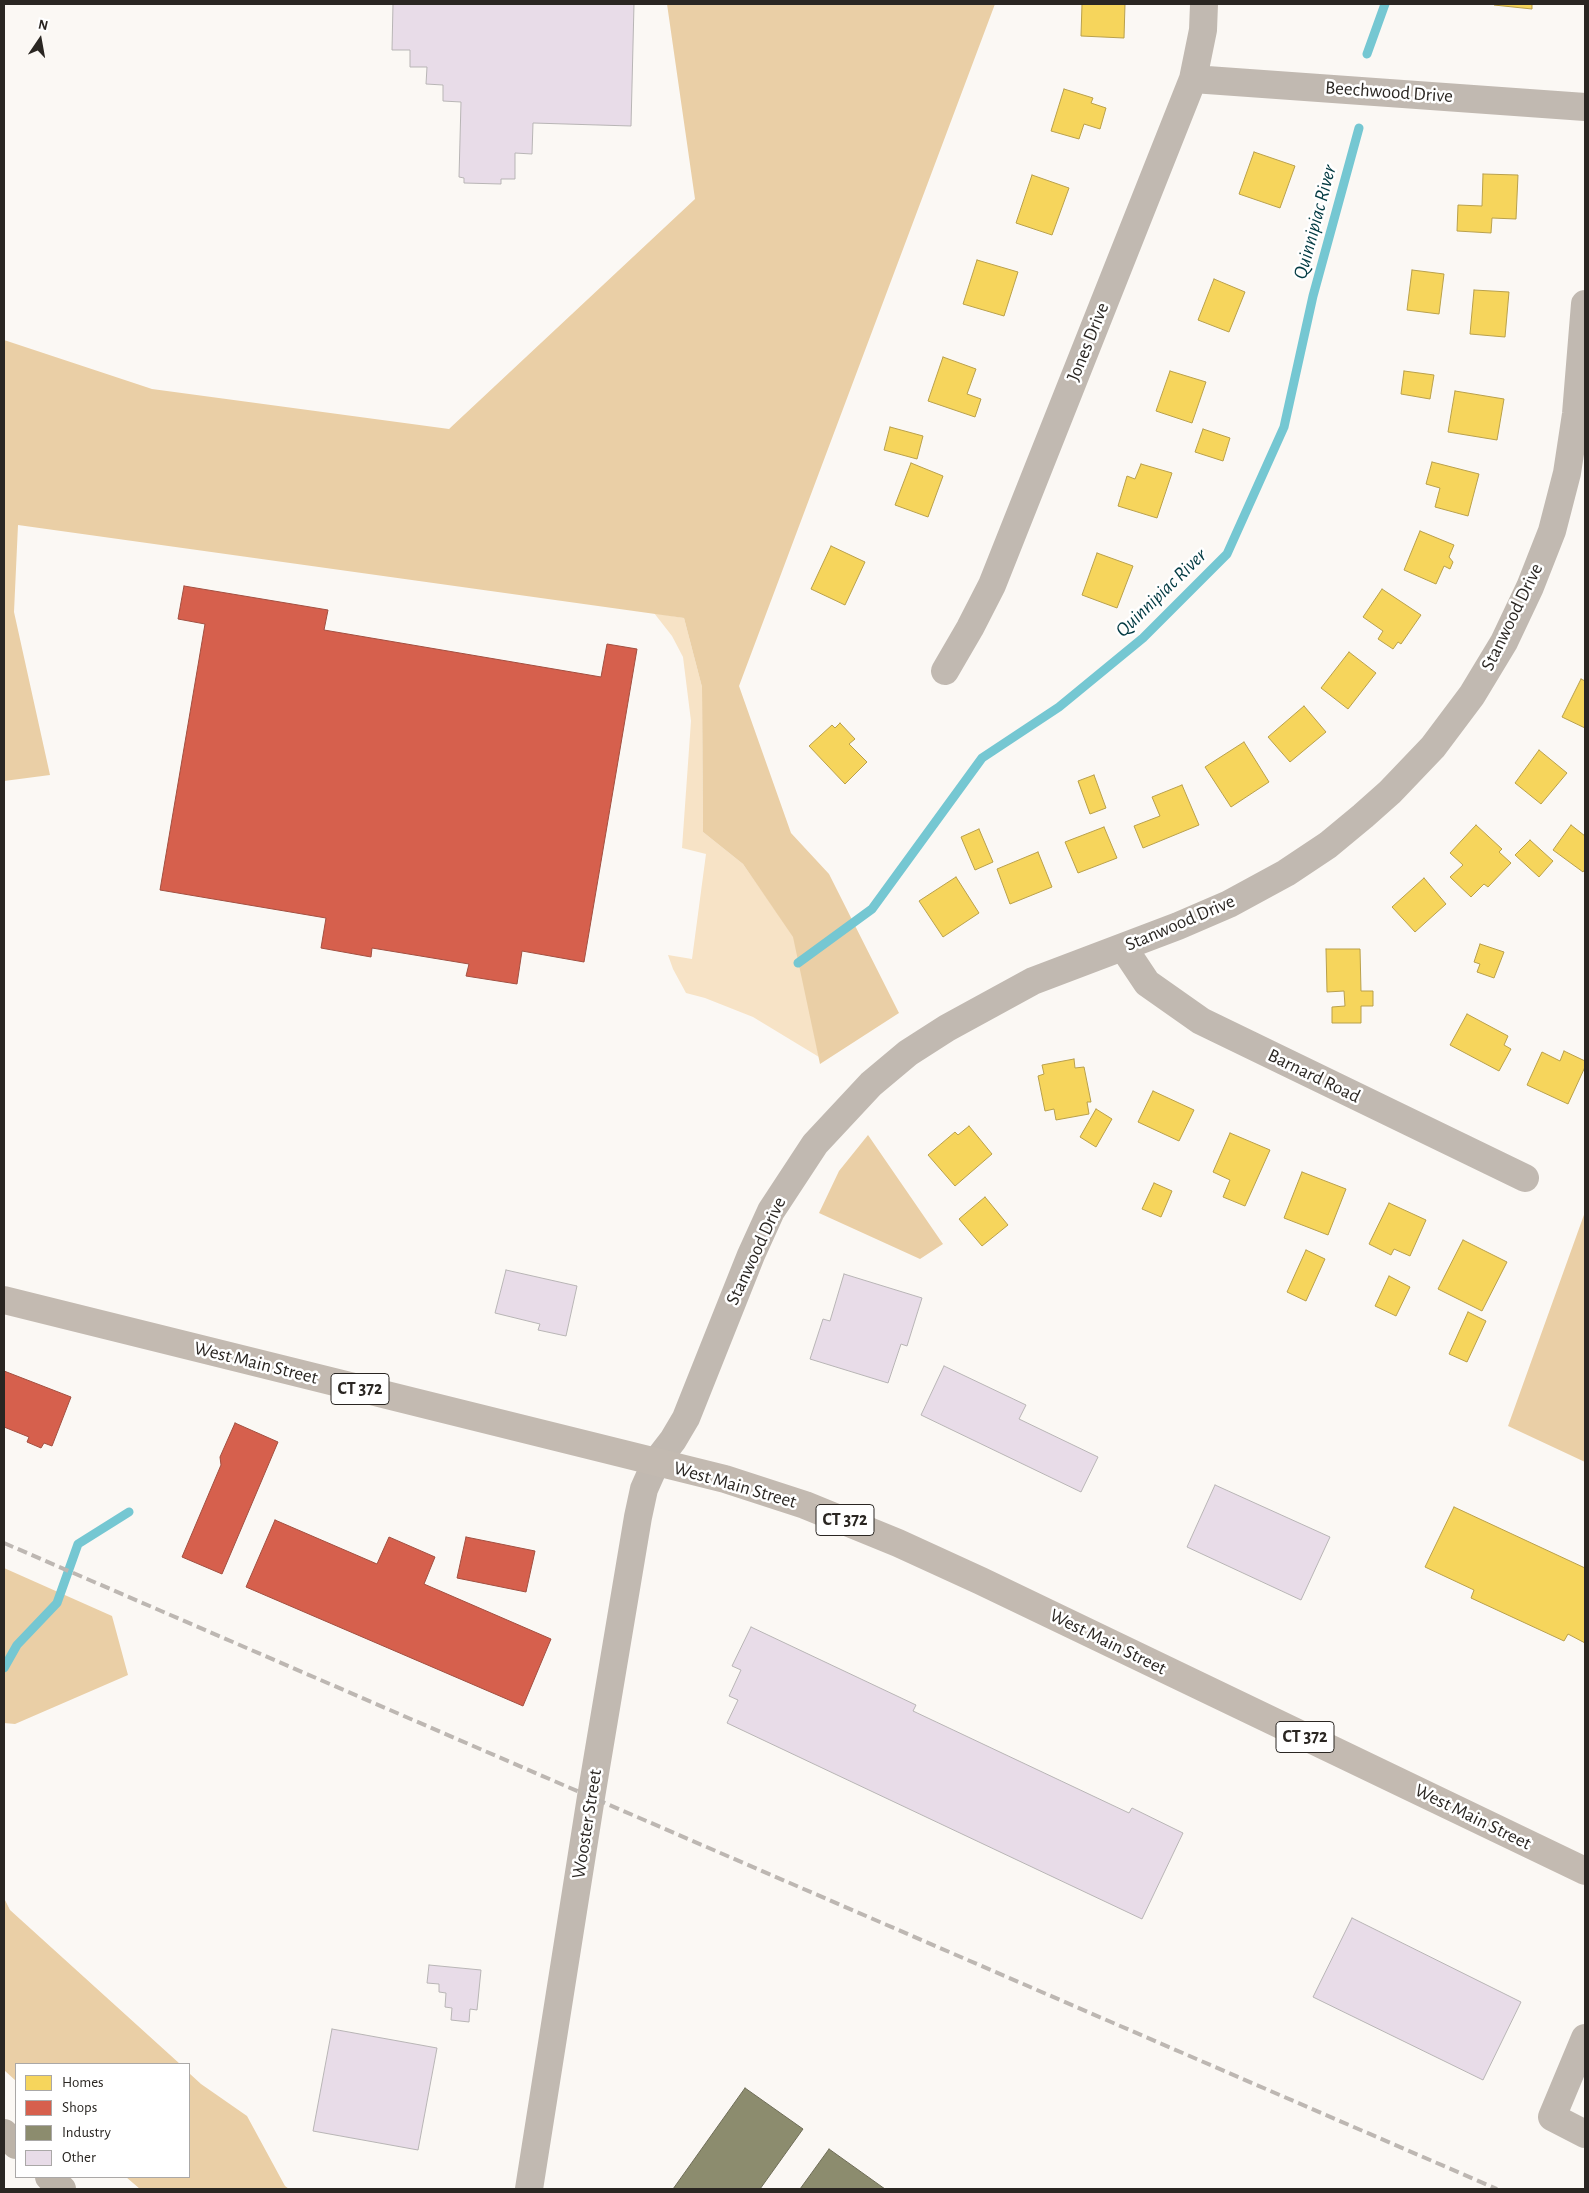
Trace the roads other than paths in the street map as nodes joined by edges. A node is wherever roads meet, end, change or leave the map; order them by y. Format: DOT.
graph roads {
  1 [pos="1204,4"];
  2 [pos="1193,79"];
  3 [pos="1585,107"];
  4 [pos="1585,304"];
  5 [pos="945,670"];
  6 [pos="1123,947"];
  7 [pos="1525,1178"];
  8 [pos="4,1300"];
  9 [pos="656,1462"];
  10 [pos="1585,1871"];
  11 [pos="1585,2038"];
  12 [pos="1579,2071"];
  13 [pos="4,2133"];
  14 [pos="1585,2134"];
  15 [pos="15,2144"];
  16 [pos="50,2178"];
  17 [pos="62,2189"];
  18 [pos="528,2189"];
  1 -- 2 [label="street, Jones Drive"];
  2 -- 3 [label="street, Beechwood Drive"];
  2 -- 5 [label="street, Jones Drive"];
  4 -- 6 [label="street, Stanwood Drive"];
  6 -- 7 [label="street, Barnard Road"];
  6 -- 9 [label="street, Stanwood Drive"];
  8 -- 9 [label="main road, West Main Street / CT 372"];
  9 -- 10 [label="main road, West Main Street / CT 372"];
  9 -- 18 [label="street, Wooster Street"];
  11 -- 12 [label="street"];
  12 -- 14 [label="street"];
  13 -- 15 [label="highway"];
  16 -- 17 [label="highway"];
}
